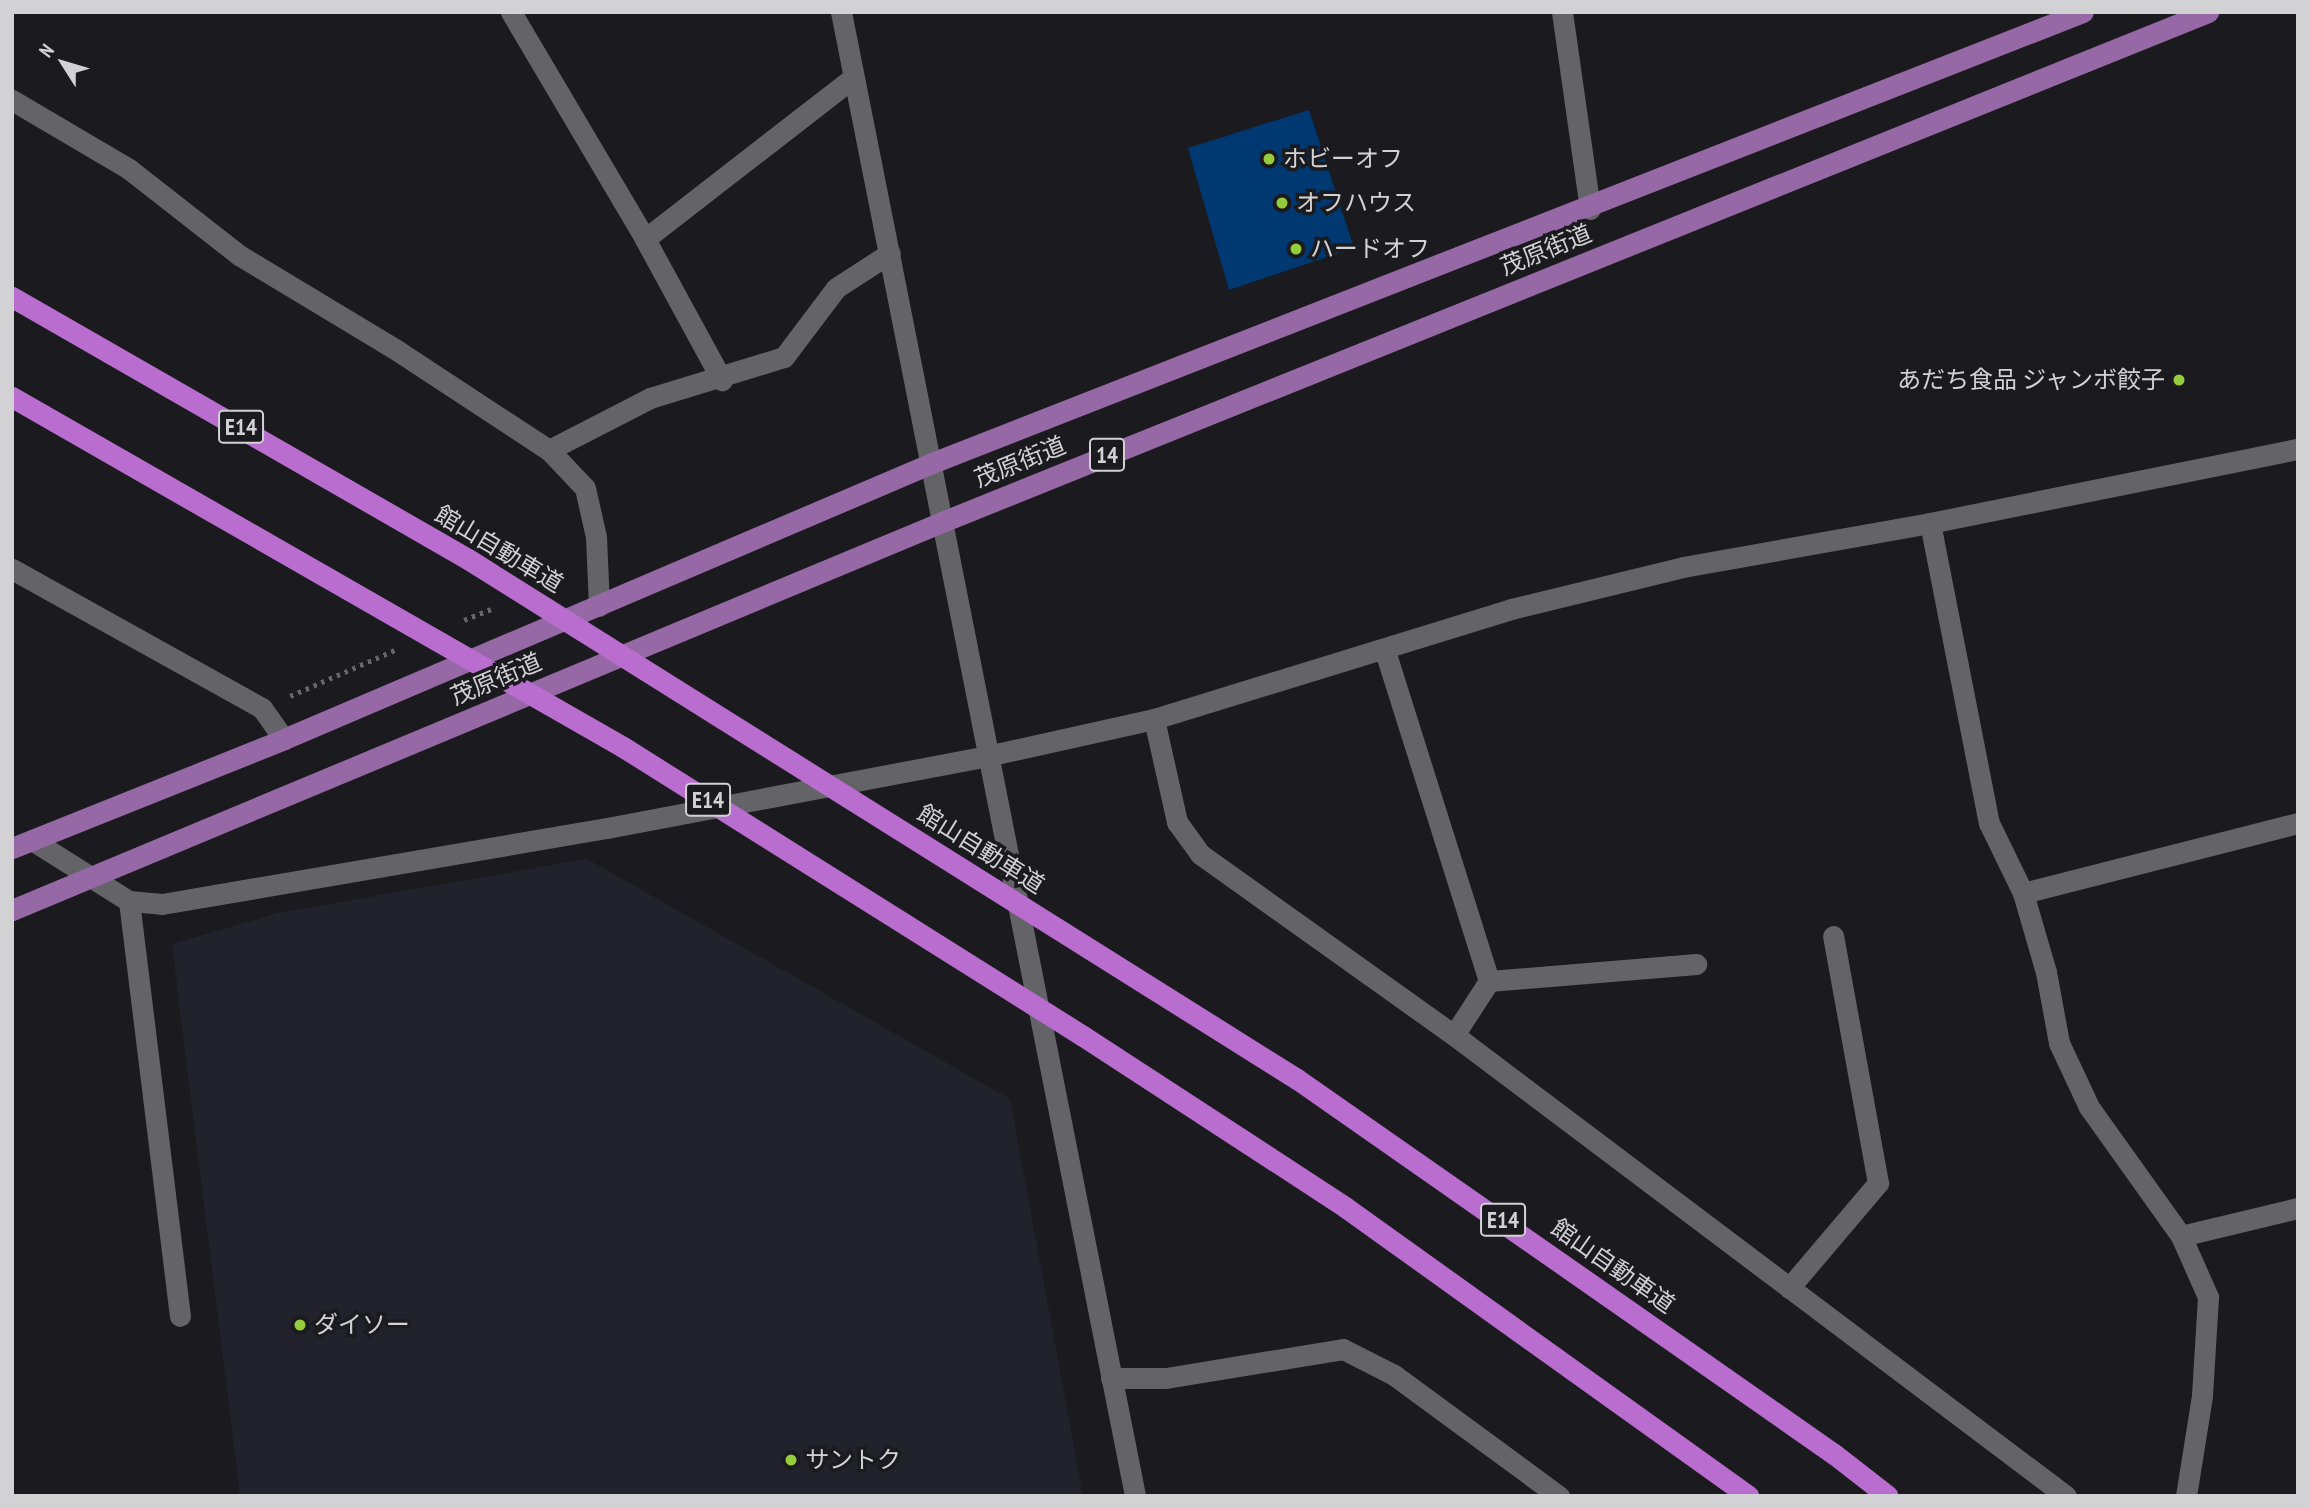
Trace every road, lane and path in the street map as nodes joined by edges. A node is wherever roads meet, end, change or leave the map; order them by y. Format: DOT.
graph roads {
  1 [pos="511,12"];
  2 [pos="841,12"];
  3 [pos="1562,12"];
  4 [pos="2083,12"];
  5 [pos="2208,12"];
  6 [pos="854,77"];
  7 [pos="12,100"];
  8 [pos="1590,209"];
  9 [pos="645,239"];
  10 [pos="890,253"];
  11 [pos="12,297"];
  12 [pos="722,380"];
  13 [pos="12,397"];
  14 [pos="2298,449"];
  15 [pos="549,450"];
  16 [pos="932,463"];
  17 [pos="942,522"];
  18 [pos="1930,523"];
  19 [pos="12,569"];
  20 [pos="599,606"];
  21 [pos="1385,651"];
  22 [pos="1154,719"];
  23 [pos="284,740"];
  24 [pos="987,756"];
  25 [pos="2298,823"];
  26 [pos="22,844"];
  27 [pos="87,878"];
  28 [pos="2023,893"];
  29 [pos="129,901"];
  30 [pos="12,910"];
  31 [pos="1833,936"];
  32 [pos="1696,964"];
  33 [pos="1489,981"];
  34 [pos="1454,1035"];
  35 [pos="2298,1208"];
  36 [pos="2181,1236"];
  37 [pos="1790,1288"];
  38 [pos="180,1316"];
  39 [pos="1111,1378"];
  40 [pos="1135,1496"];
  41 [pos="1559,1496"];
  42 [pos="1748,1496"];
  43 [pos="1888,1496"];
  44 [pos="2066,1496"];
  45 [pos="2186,1496"];
  1 -- 9 [label="street"];
  2 -- 6 [label="street"];
  3 -- 8 [label="street"];
  4 -- 8 [label="main road, 茂原街道 / 14"];
  5 -- 17 [label="main road, 茂原街道 / 14"];
  6 -- 9 [label="street"];
  6 -- 10 [label="street"];
  7 -- 15 [label="street"];
  8 -- 16 [label="main road, 茂原街道 / 14"];
  9 -- 12 [label="street"];
  10 -- 12 [label="street"];
  10 -- 16 [label="street"];
  11 -- 43 [label="highway, 館山自動車道 / E14"];
  12 -- 15 [label="street"];
  13 -- 42 [label="highway, E14"];
  14 -- 18 [label="street"];
  15 -- 20 [label="street"];
  16 -- 17 [label="street"];
  16 -- 20 [label="main road, 茂原街道 / 14"];
  17 -- 24 [label="street"];
  17 -- 27 [label="main road, 茂原街道 / 14"];
  18 -- 21 [label="street"];
  18 -- 28 [label="street"];
  19 -- 23 [label="street"];
  20 -- 23 [label="main road, 茂原街道 / 14"];
  21 -- 22 [label="street"];
  21 -- 33 [label="street"];
  22 -- 24 [label="street"];
  22 -- 34 [label="street"];
  23 -- 26 [label="main road, 茂原街道 / 14"];
  24 -- 29 [label="street"];
  24 -- 39 [label="street"];
  25 -- 28 [label="street"];
  26 -- 27 [label="street"];
  27 -- 29 [label="street"];
  27 -- 30 [label="main road, 茂原街道 / 14"];
  28 -- 36 [label="street"];
  29 -- 38 [label="street"];
  31 -- 37 [label="street"];
  32 -- 33 [label="street"];
  33 -- 34 [label="street"];
  34 -- 37 [label="street"];
  35 -- 36 [label="street"];
  36 -- 45 [label="street"];
  37 -- 44 [label="street"];
  39 -- 40 [label="street"];
  39 -- 41 [label="street"];
}
